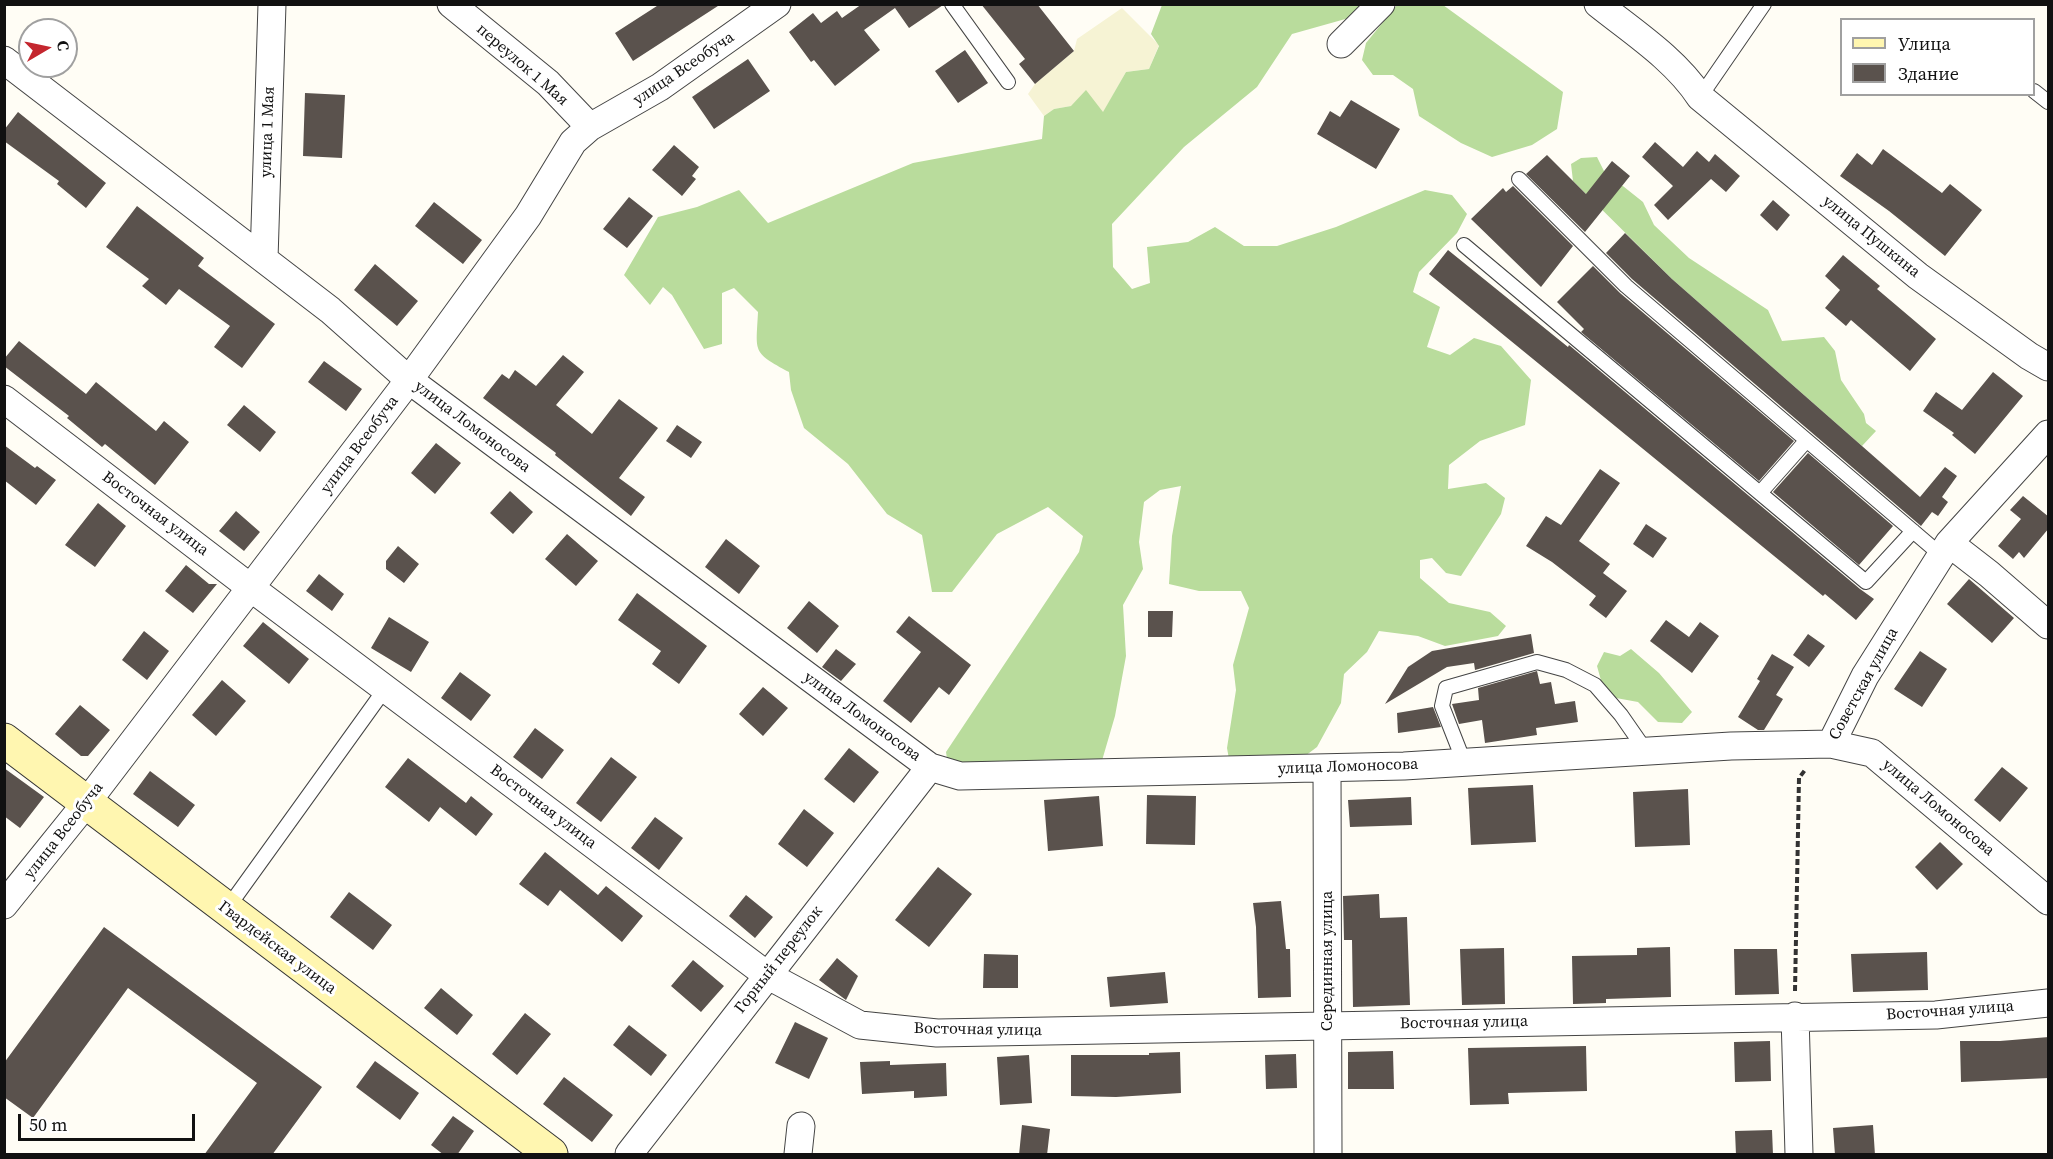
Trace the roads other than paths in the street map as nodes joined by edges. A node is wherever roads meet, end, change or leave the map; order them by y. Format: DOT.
graph roads {
  1 [pos="272,4"];
  2 [pos="451,4"];
  3 [pos="777,4"];
  4 [pos="952,4"];
  5 [pos="1381,4"];
  6 [pos="1598,4"];
  7 [pos="1764,4"];
  8 [pos="1341,44"];
  9 [pos="4,60"];
  10 [pos="1008,82"];
  11 [pos="2035,92"];
  12 [pos="1700,97"];
  13 [pos="2049,102"];
  14 [pos="590,127"];
  15 [pos="1519,179"];
  16 [pos="1464,245"];
  17 [pos="264,259"];
  18 [pos="2049,367"];
  19 [pos="409,380"];
  20 [pos="4,399"];
  21 [pos="2049,434"];
  22 [pos="1806,441"];
  23 [pos="1760,493"];
  24 [pos="1913,531"];
  25 [pos="1945,549"];
  26 [pos="251,588"];
  27 [pos="2049,625"];
  28 [pos="385,689"];
  29 [pos="4,740"];
  30 [pos="1831,744"];
  31 [pos="1646,751"];
  32 [pos="1464,762"];
  33 [pos="930,767"];
  34 [pos="1327,768"];
  35 [pos="87,802"];
  36 [pos="2049,901"];
  37 [pos="4,905"];
  38 [pos="226,910"];
  39 [pos="767,975"];
  40 [pos="2049,1003"];
  41 [pos="1795,1016"];
  42 [pos="1329,1026"];
  43 [pos="801,1126"];
  44 [pos="551,1155"];
  45 [pos="629,1155"];
  46 [pos="798,1155"];
  47 [pos="1328,1155"];
  48 [pos="1799,1155"];
  1 -- 17 [label="street, улица 1 Мая"];
  2 -- 14 [label="street, переулок 1 Мая"];
  3 -- 14 [label="street, улица Всеобуча"];
  4 -- 10 [label="lane"];
  5 -- 8 [label="street"];
  6 -- 12 [label="street, улица Пушкина"];
  7 -- 12 [label="lane"];
  9 -- 17 [label="street, улица Ломоносова"];
  11 -- 13 [label="lane"];
  12 -- 18 [label="street, улица Пушкина"];
  14 -- 19 [label="street, улица Всеобуча"];
  15 -- 22 [label="lane"];
  16 -- 23 [label="lane"];
  17 -- 19 [label="street, улица Ломоносова"];
  19 -- 26 [label="street, улица Всеобуча"];
  19 -- 33 [label="street, улица Ломоносова"];
  20 -- 26 [label="street, Восточная улица"];
  21 -- 25 [label="street, Советская улица"];
  22 -- 23 [label="lane"];
  22 -- 24 [label="lane"];
  23 -- 24 [label="lane"];
  24 -- 25 [label="lane"];
  25 -- 27 [label="street"];
  25 -- 30 [label="street, Советская улица"];
  26 -- 28 [label="street, Восточная улица"];
  26 -- 35 [label="street, улица Всеобуча"];
  28 -- 38 [label="lane"];
  28 -- 39 [label="street, Восточная улица"];
  29 -- 35 [label="street, Гвардейская улица"];
  30 -- 31 [label="street, улица Ломоносова"];
  30 -- 36 [label="street, улица Ломоносова"];
  31 -- 32 [label="street, улица Ломоносова"];
  31 -- 32 [label="lane"];
  32 -- 34 [label="street, улица Ломоносова"];
  33 -- 34 [label="street, улица Ломоносова"];
  33 -- 39 [label="street, Горный переулок"];
  34 -- 42 [label="street, Серединная улица"];
  35 -- 37 [label="street, улица Всеобуча"];
  35 -- 38 [label="street, Гвардейская улица"];
  38 -- 44 [label="street, Гвардейская улица"];
  39 -- 42 [label="street, Восточная улица"];
  39 -- 45 [label="street, Горный переулок"];
  40 -- 41 [label="street, Восточная улица"];
  41 -- 42 [label="street, Восточная улица"];
  41 -- 48 [label="street"];
  42 -- 47 [label="street, Серединная улица"];
  43 -- 46 [label="street"];
}
